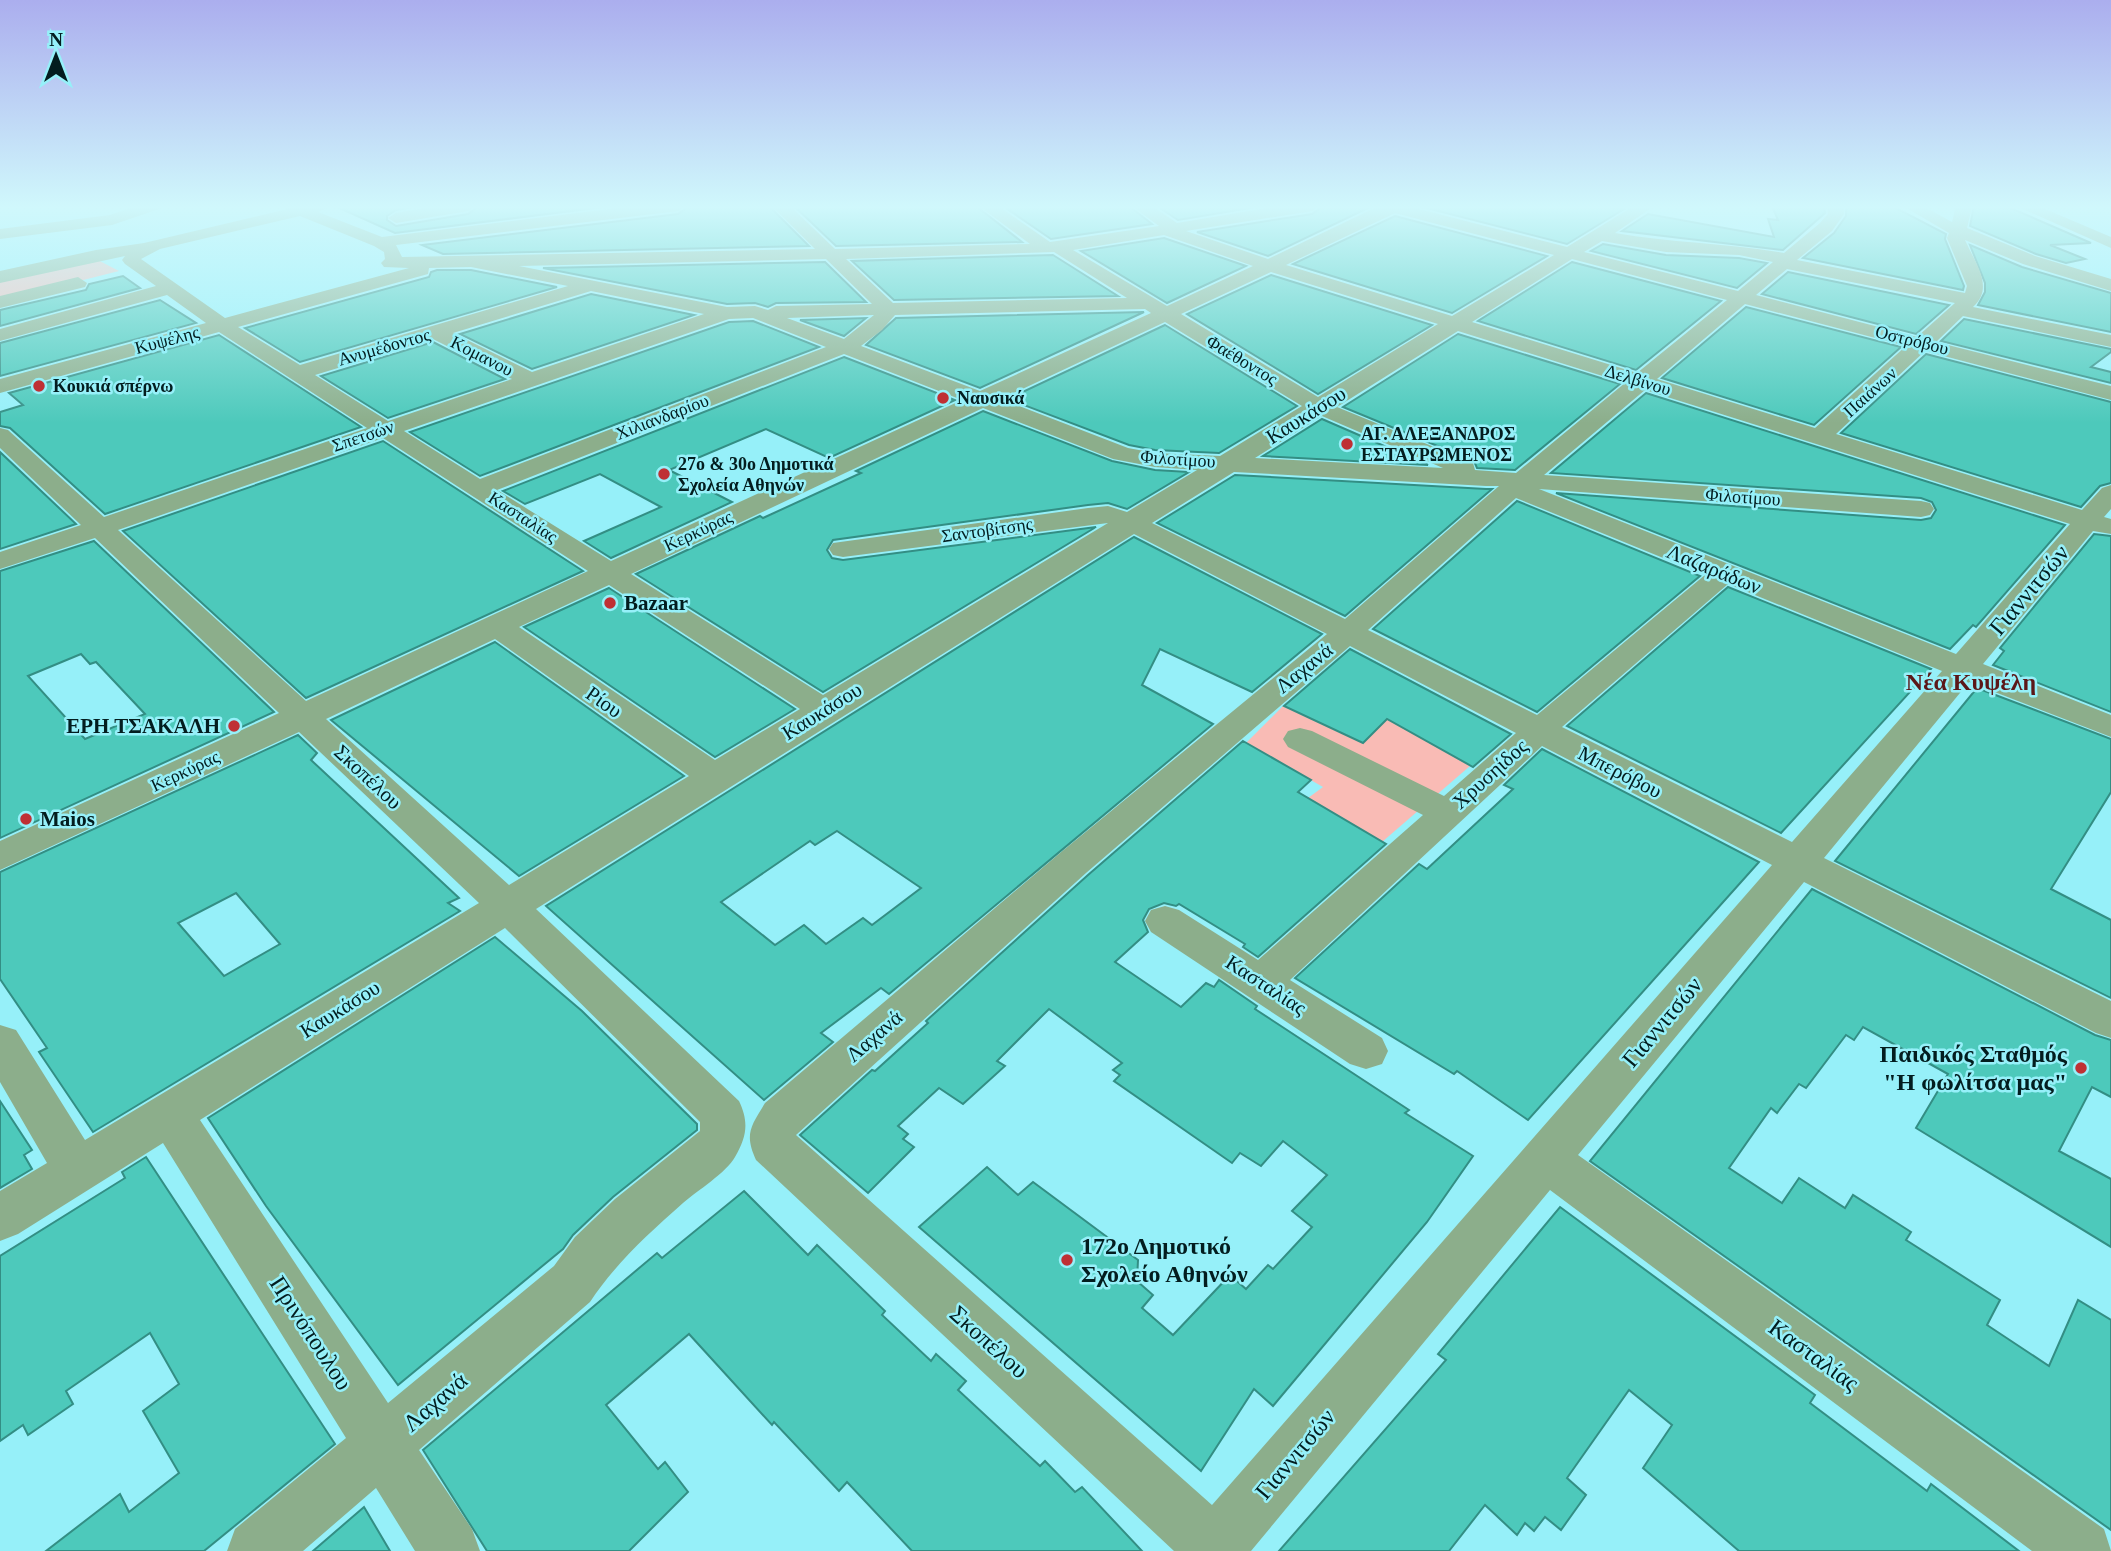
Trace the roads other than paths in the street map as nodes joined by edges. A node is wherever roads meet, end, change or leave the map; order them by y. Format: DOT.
graph roads {
  1 [pos="98,278"];
  2 [pos="156,278"];
  3 [pos="373,278"];
  4 [pos="393,278"];
  5 [pos="555,278"];
  6 [pos="857,278"];
  7 [pos="1104,278"];
  8 [pos="1238,278"];
  9 [pos="1311,278"];
  10 [pos="1529,278"];
  11 [pos="1669,278"];
  12 [pos="1764,278"];
  13 [pos="1863,278"];
  14 [pos="1973,278"];
  15 [pos="2089,278"];
  16 [pos="591,285"];
  17 [pos="2111,285"];
  18 [pos="364,286"];
  19 [pos="170,288"];
  20 [pos="1741,297"];
  21 [pos="320,298"];
  22 [pos="0,302"];
  23 [pos="1968,302"];
  24 [pos="195,304"];
  25 [pos="1157,309"];
  26 [pos="889,310"];
  27 [pos="2056,310"];
  28 [pos="727,313"];
  29 [pos="755,313"];
  30 [pos="1456,323"];
  31 [pos="222,325"];
  32 [pos="435,332"];
  33 [pos="0,335"];
  34 [pos="2111,341"];
  35 [pos="1924,343"];
  36 [pos="846,346"];
  37 [pos="297,373"];
  38 [pos="530,380"];
  39 [pos="1640,380"];
  40 [pos="0,386"];
  41 [pos="2111,393"];
  42 [pos="985,399"];
  43 [pos="1319,407"];
  44 [pos="384,428"];
  45 [pos="0,435"];
  46 [pos="1819,437"];
  47 [pos="1229,463"];
  48 [pos="1506,483"];
  49 [pos="478,488"];
  50 [pos="1921,509"];
  51 [pos="2103,514"];
  52 [pos="1130,522"];
  53 [pos="99,527"];
  54 [pos="843,549"];
  55 [pos="0,561"];
  56 [pos="609,572"];
  57 [pos="1724,573"];
  58 [pos="495,625"];
  59 [pos="1347,633"];
  60 [pos="1963,668"];
  61 [pos="824,710"];
  62 [pos="303,716"];
  63 [pos="2111,727"];
  64 [pos="1539,730"];
  65 [pos="1300,739"];
  66 [pos="715,778"];
  67 [pos="1447,812"];
  68 [pos="0,857"];
  69 [pos="1797,862"];
  70 [pos="506,905"];
  71 [pos="1165,921"];
  72 [pos="1261,982"];
  73 [pos="2111,1021"];
  74 [pos="0,1043"];
  75 [pos="1366,1051"];
  76 [pos="171,1115"];
  77 [pos="747,1130"];
  78 [pos="1546,1159"];
  79 [pos="78,1171"];
  80 [pos="0,1218"];
  81 [pos="383,1447"];
  82 [pos="1213,1549"];
  83 [pos="257,1551"];
  84 [pos="450,1551"];
  85 [pos="2082,1551"];
  1 -- 22 [label="street"];
  2 -- 19 [label="street, Κασταλίας"];
  3 -- 18 [label="street"];
  4 -- 18 [label="street, Κυψέλης"];
  5 -- 16 [label="street, Φιλοτίμου"];
  6 -- 26 [label="street"];
  7 -- 25 [label="street, Φαέθοντος"];
  8 -- 25 [label="street, Κερκύρας"];
  9 -- 30 [label="street, Δελβίνου"];
  10 -- 30 [label="street, Καυκάσου"];
  11 -- 20 [label="street, Οστρόβου"];
  12 -- 20 [label="street, Λαχανά"];
  13 -- 23 [label="street"];
  14 -- 23 [label="street"];
  15 -- 17 [label="street"];
  16 -- 28 [label="street, Φιλοτίμου"];
  16 -- 32 [label="street, Ανυμέδοντος"];
  18 -- 21 [label="street, Κυψέλης"];
  19 -- 24 [label="street, Κασταλίας"];
  19 -- 33 [label="street"];
  20 -- 35 [label="street, Οστρόβου"];
  20 -- 39 [label="street, Λαχανά"];
  21 -- 24 [label="street"];
  21 -- 31 [label="street, Κυψέλης"];
  23 -- 27 [label="street"];
  23 -- 34 [label="street"];
  23 -- 35 [label="street, Παιάνων"];
  24 -- 31 [label="street, Κασταλίας"];
  25 -- 26 [label="street"];
  25 -- 42 [label="street, Κερκύρας"];
  25 -- 43 [label="street, Φαέθοντος"];
  26 -- 29 [label="street"];
  26 -- 36 [label="street, Χιλιανδαρίου"];
  28 -- 29 [label="street, Φιλοτίμου"];
  28 -- 38 [label="street, Σπετσών"];
  29 -- 36 [label="street, Φιλοτίμου"];
  30 -- 39 [label="street, Δελβίνου"];
  30 -- 43 [label="street, Καυκάσου"];
  31 -- 37 [label="street, Κασταλίας"];
  31 -- 40 [label="street, Κυψέλης"];
  32 -- 37 [label="street, Ανυμέδοντος"];
  32 -- 38 [label="street, Κομανου"];
  35 -- 41 [label="street, Οστρόβου"];
  35 -- 46 [label="street, Παιάνων"];
  36 -- 42 [label="street, Φιλοτίμου"];
  36 -- 49 [label="street, Χιλιανδαρίου"];
  37 -- 44 [label="street, Κασταλίας"];
  38 -- 44 [label="street, Σπετσών"];
  39 -- 46 [label="street, Δελβίνου"];
  39 -- 48 [label="street, Λαχανά"];
  42 -- 47 [label="street, Φιλοτίμου"];
  42 -- 56 [label="street, Κερκύρας"];
  43 -- 47 [label="street, Καυκάσου"];
  43 -- 48 [label="street, Λαζαράδων"];
  44 -- 49 [label="street, Κασταλίας"];
  44 -- 53 [label="street, Σπετσών"];
  45 -- 53 [label="street, Σκοπέλου"];
  46 -- 51 [label="street, Δελβίνου"];
  47 -- 48 [label="street, Φιλοτίμου"];
  47 -- 52 [label="street, Καυκάσου"];
  48 -- 50 [label="street, Φιλοτίμου"];
  48 -- 57 [label="street, Λαζαράδων"];
  48 -- 59 [label="street, Λαχανά"];
  49 -- 56 [label="street, Κασταλίας"];
  51 -- 60 [label="street, Γιαννιτσών"];
  52 -- 54 [label="street, Σαντοβίτσης"];
  52 -- 59 [label="street, Μπερόβου"];
  52 -- 61 [label="street, Καυκάσου"];
  53 -- 55 [label="street, Σπετσών"];
  53 -- 62 [label="street, Σκοπέλου"];
  56 -- 58 [label="street, Κερκύρας"];
  56 -- 61 [label="street, Κασταλίας"];
  57 -- 60 [label="street, Λαζαράδων"];
  57 -- 64 [label="street, Χρυσηίδος"];
  58 -- 62 [label="street, Κερκύρας"];
  58 -- 66 [label="street, Ρίου"];
  59 -- 64 [label="street, Μπερόβου"];
  59 -- 77 [label="street, Λαχανά"];
  60 -- 63 [label="street, Λαζαράδων"];
  60 -- 69 [label="street, Γιαννιτσών"];
  61 -- 66 [label="street, Καυκάσου"];
  62 -- 68 [label="street, Κερκύρας"];
  62 -- 70 [label="street, Σκοπέλου"];
  64 -- 67 [label="street, Χρυσηίδος"];
  64 -- 69 [label="street, Μπερόβου"];
  65 -- 67 [label="street"];
  66 -- 70 [label="street, Καυκάσου"];
  67 -- 72 [label="street, Χρυσηίδος"];
  69 -- 73 [label="street, Μπερόβου"];
  69 -- 78 [label="street, Γιαννιτσών"];
  70 -- 76 [label="street, Καυκάσου"];
  70 -- 77 [label="street, Σκοπέλου"];
  71 -- 72 [label="street, Κασταλίας"];
  72 -- 75 [label="street, Κασταλίας"];
  74 -- 79 [label="street"];
  76 -- 79 [label="street, Καυκάσου"];
  76 -- 81 [label="street, Πρινόπουλου"];
  77 -- 81 [label="street, Λαχανά"];
  77 -- 82 [label="street, Σκοπέλου"];
  78 -- 82 [label="street, Γιαννιτσών"];
  78 -- 85 [label="street, Κασταλίας"];
  79 -- 80 [label="street, Καυκάσου"];
  81 -- 83 [label="street, Λαχανά"];
  81 -- 84 [label="street, Πρινόπουλου"];
}
